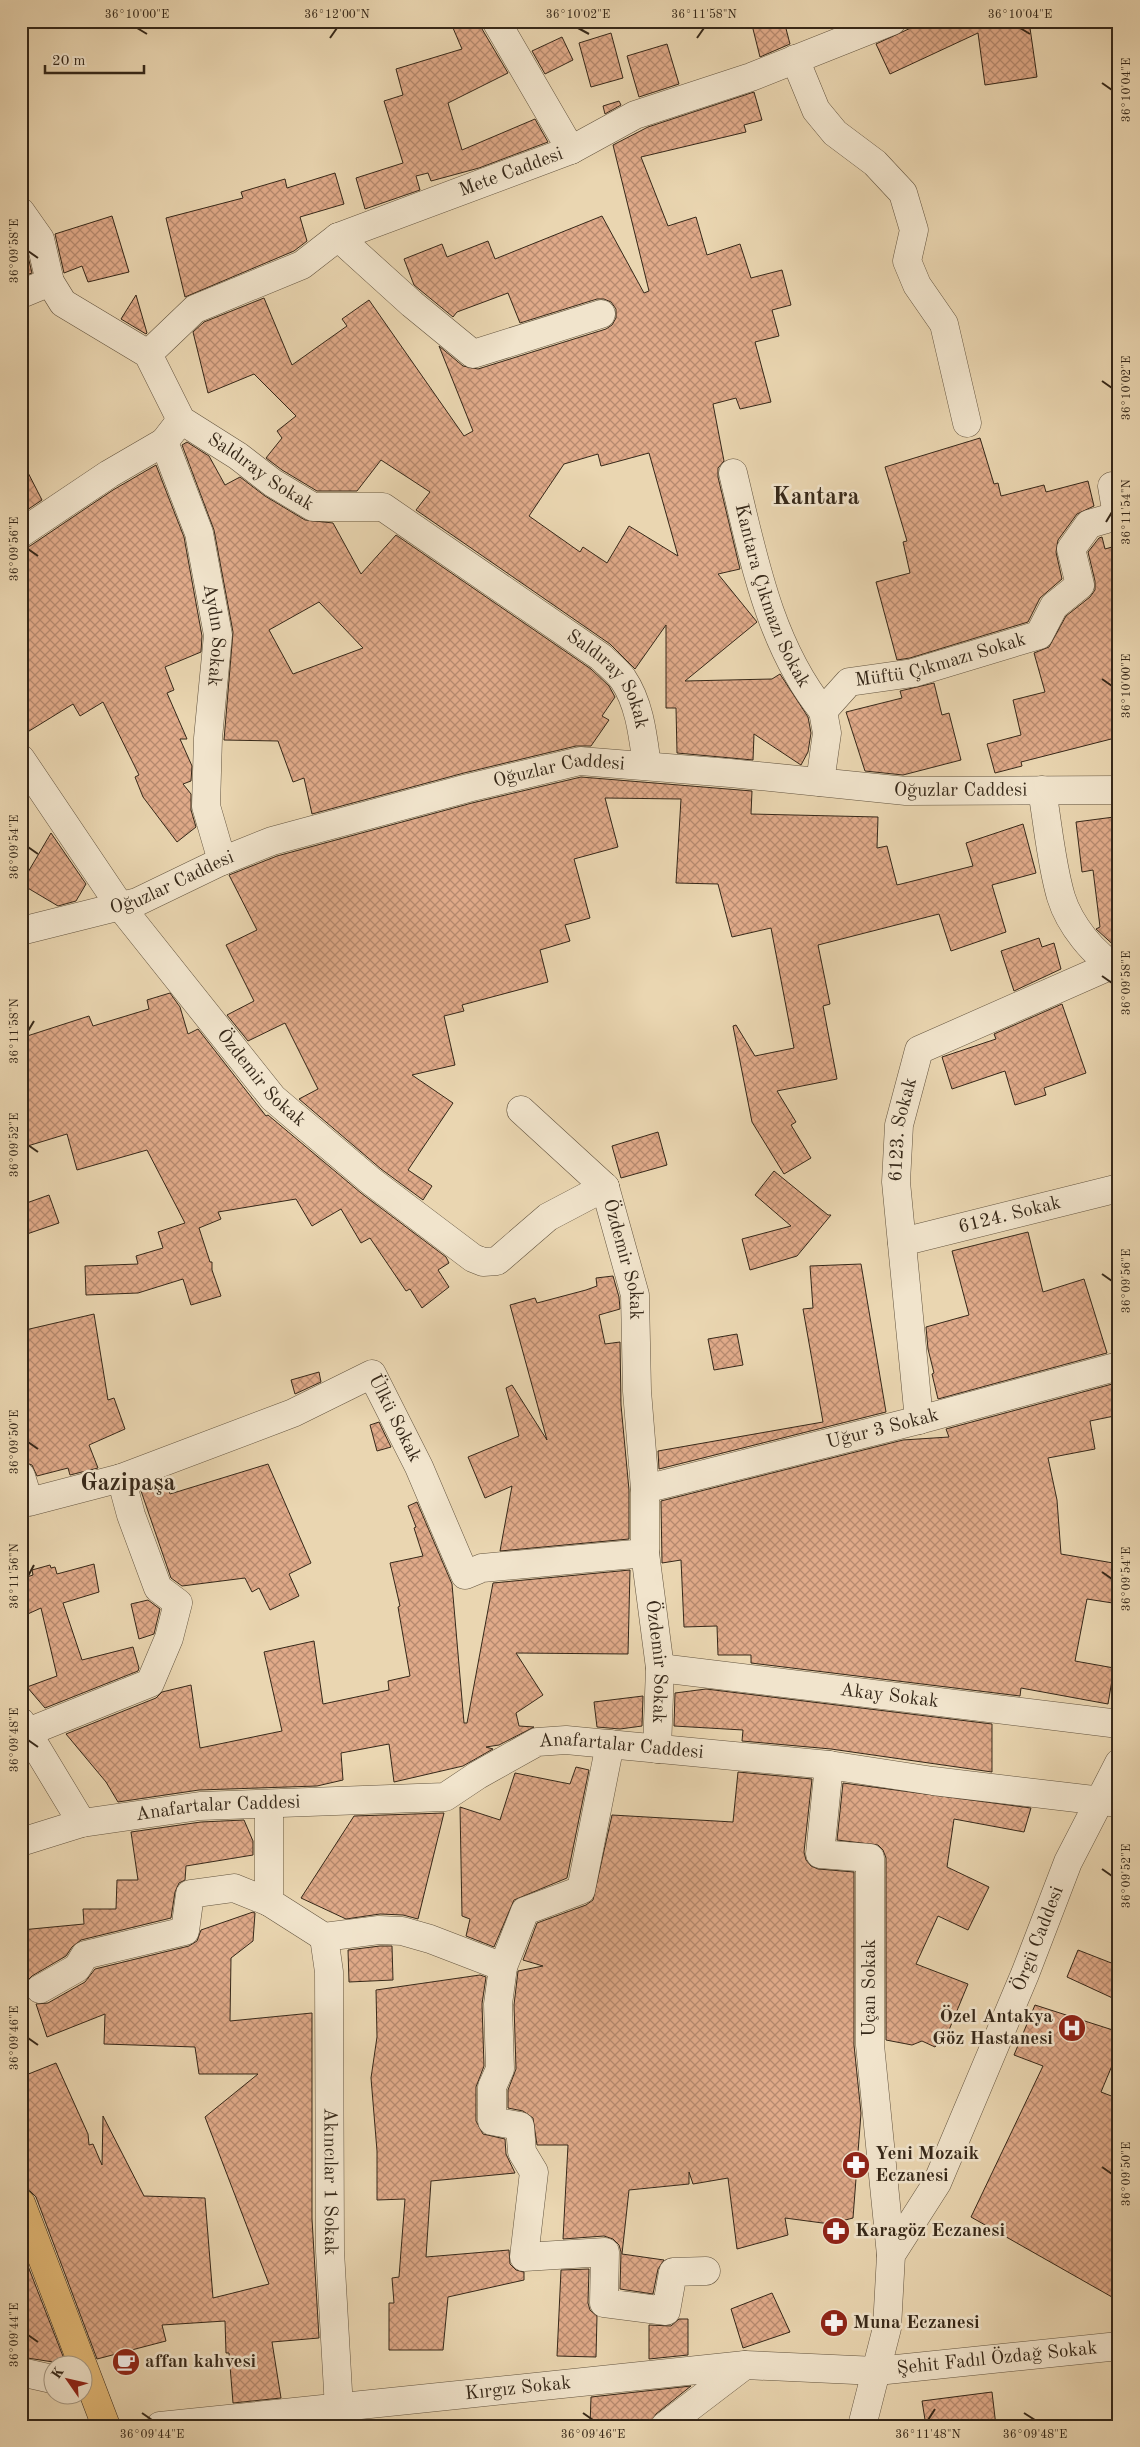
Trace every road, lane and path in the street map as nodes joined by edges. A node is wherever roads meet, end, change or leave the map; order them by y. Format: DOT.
graph roads {
  1 [pos="496,21"];
  2 [pos="892,21"];
  3 [pos="856,28"];
  4 [pos="795,59"];
  5 [pos="571,150"];
  6 [pos="21,212"];
  7 [pos="338,237"];
  8 [pos="50,282"];
  9 [pos="21,294"];
  10 [pos="601,314"];
  11 [pos="148,354"];
  12 [pos="181,420"];
  13 [pos="968,423"];
  14 [pos="164,442"];
  15 [pos="733,474"];
  16 [pos="1112,486"];
  17 [pos="21,533"];
  18 [pos="823,711"];
  19 [pos="21,759"];
  20 [pos="647,766"];
  21 [pos="820,782"];
  22 [pos="1042,790"];
  23 [pos="1119,790"];
  24 [pos="222,861"];
  25 [pos="120,906"];
  26 [pos="21,932"];
  27 [pos="1116,966"];
  28 [pos="521,1110"];
  29 [pos="605,1187"];
  30 [pos="1119,1188"];
  31 [pos="902,1242"];
  32 [pos="1119,1366"];
  33 [pos="920,1420"];
  34 [pos="21,1476"];
  35 [pos="121,1478"];
  36 [pos="645,1490"];
  37 [pos="645,1553"];
  38 [pos="660,1668"];
  39 [pos="1119,1724"];
  40 [pos="24,1727"];
  41 [pos="610,1744"];
  42 [pos="657,1749"];
  43 [pos="1119,1763"];
  44 [pos="829,1765"];
  45 [pos="1110,1802"];
  46 [pos="269,1804"];
  47 [pos="82,1823"];
  48 [pos="21,1842"];
  49 [pos="269,1902"];
  50 [pos="324,1937"];
  51 [pos="503,1967"];
  52 [pos="40,1988"];
  53 [pos="21,2203"];
  54 [pos="891,2255"];
  55 [pos="706,2271"];
  56 [pos="1119,2346"];
  57 [pos="76,2354"];
  58 [pos="745,2365"];
  59 [pos="877,2371"];
  60 [pos="21,2372"];
  61 [pos="42,2377"];
  62 [pos="92,2396"];
  63 [pos="338,2417"];
  64 [pos="106,2426"];
  65 [pos="160,2426"];
  66 [pos="665,2426"];
  67 [pos="862,2426"];
  1 -- 5 [label="street"];
  2 -- 3 [label="street, Mete Caddesi"];
  3 -- 4 [label="street, Mete Caddesi"];
  4 -- 5 [label="street, Mete Caddesi"];
  4 -- 13 [label="street"];
  5 -- 7 [label="street, Mete Caddesi"];
  6 -- 8 [label="street"];
  7 -- 10 [label="street"];
  7 -- 11 [label="street, Mete Caddesi"];
  8 -- 9 [label="street"];
  8 -- 11 [label="street"];
  11 -- 12 [label="street"];
  12 -- 14 [label="street"];
  12 -- 20 [label="street, Saldıray Sokak"];
  14 -- 17 [label="street"];
  14 -- 24 [label="street, Aydın Sokak"];
  15 -- 18 [label="street, Kantara Çıkmazı Sokak"];
  16 -- 18 [label="street, Müftü Çıkmazı Sokak"];
  18 -- 21 [label="street"];
  19 -- 25 [label="street, Özdemir Sokak"];
  20 -- 21 [label="street, Oğuzlar Caddesi"];
  20 -- 24 [label="street, Oğuzlar Caddesi"];
  21 -- 22 [label="street, Oğuzlar Caddesi"];
  22 -- 23 [label="street, Oğuzlar Caddesi"];
  22 -- 27 [label="street"];
  24 -- 25 [label="street, Oğuzlar Caddesi"];
  25 -- 26 [label="street, Oğuzlar Caddesi"];
  25 -- 29 [label="street, Özdemir Sokak"];
  27 -- 31 [label="street, 6123. Sokak"];
  28 -- 29 [label="street"];
  29 -- 36 [label="street, Özdemir Sokak"];
  30 -- 31 [label="street, 6124. Sokak"];
  31 -- 33 [label="street, 6123. Sokak"];
  32 -- 33 [label="street, Uğur 3 Sokak"];
  33 -- 36 [label="street, Uğur 3 Sokak"];
  34 -- 35 [label="street, Ülkü Sokak"];
  35 -- 37 [label="street, Ülkü Sokak"];
  35 -- 40 [label="street"];
  36 -- 37 [label="street, Özdemir Sokak"];
  37 -- 38 [label="street, Özdemir Sokak"];
  38 -- 39 [label="street, Akay Sokak"];
  38 -- 42 [label="street, Özdemir Sokak"];
  40 -- 47 [label="street"];
  41 -- 42 [label="street, Anafartalar Caddesi"];
  41 -- 46 [label="street, Anafartalar Caddesi"];
  41 -- 51 [label="street"];
  42 -- 44 [label="street, Anafartalar Caddesi"];
  43 -- 45 [label="street, Örgü Caddesi"];
  44 -- 45 [label="street, Anafartalar Caddesi"];
  44 -- 54 [label="street, Uçan Sokak"];
  45 -- 54 [label="street, Örgü Caddesi"];
  46 -- 47 [label="street, Anafartalar Caddesi"];
  46 -- 49 [label="street"];
  47 -- 48 [label="street, Anafartalar Caddesi"];
  49 -- 50 [label="street"];
  49 -- 52 [label="street"];
  50 -- 51 [label="street"];
  50 -- 63 [label="street, Akıncılar 1 Sokak"];
  51 -- 55 [label="street"];
  53 -- 57 [label="main road"];
  54 -- 59 [label="street, Örgü Caddesi"];
  56 -- 59 [label="street, Şehit Fadıl Özdağ Sokak"];
  58 -- 59 [label="street, Kırgız Sokak"];
  58 -- 63 [label="street, Kırgız Sokak"];
  58 -- 66 [label="street"];
  59 -- 67 [label="street, Örgü Caddesi"];
  60 -- 61 [label="street"];
  62 -- 64 [label="main road"];
  63 -- 65 [label="street, Kırgız Sokak"];
}
